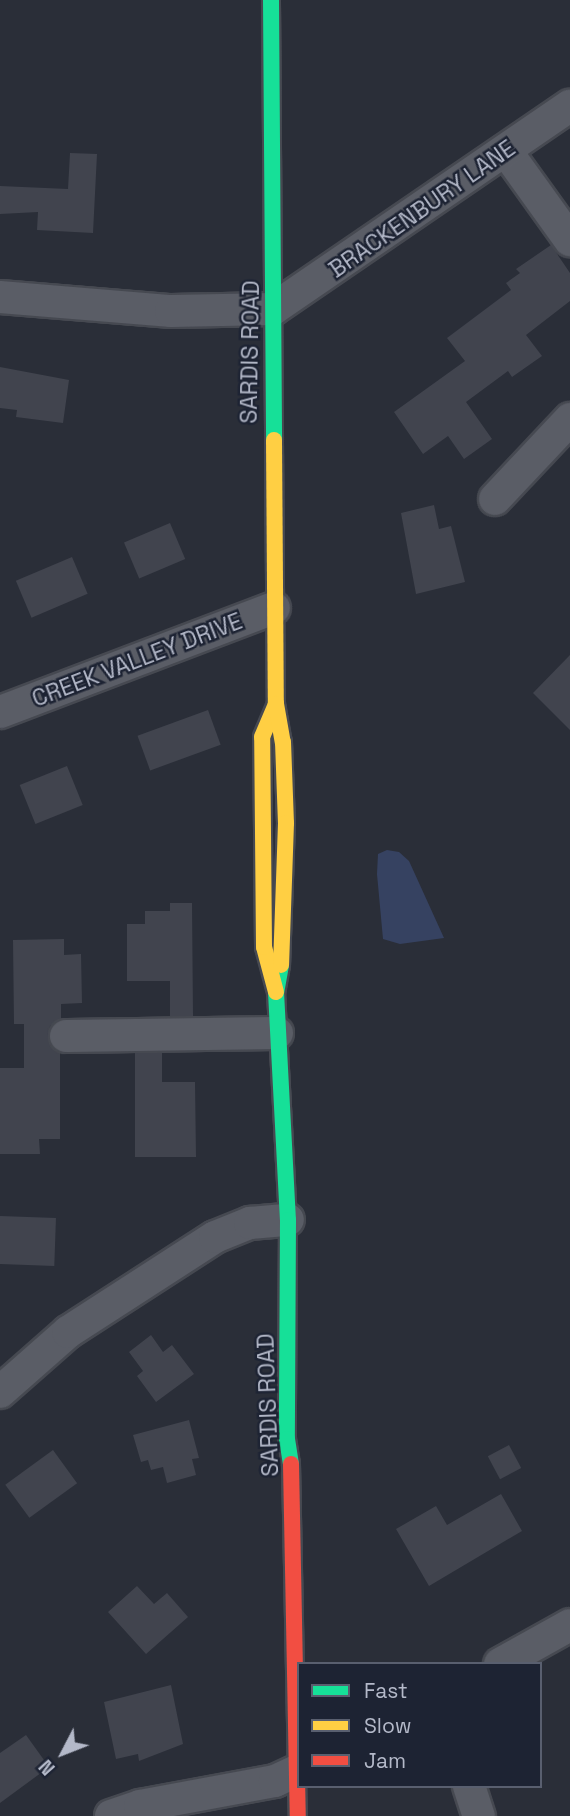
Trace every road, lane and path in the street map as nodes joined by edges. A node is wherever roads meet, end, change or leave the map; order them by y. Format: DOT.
graph roads {
  1 [pos="271,0"];
  2 [pos="570,106"];
  3 [pos="506,151"];
  4 [pos="570,240"];
  5 [pos="0,298"];
  6 [pos="273,309"];
  7 [pos="570,419"];
  8 [pos="495,499"];
  9 [pos="274,608"];
  10 [pos="276,704"];
  11 [pos="0,712"];
  12 [pos="276,992"];
  13 [pos="277,1033"];
  14 [pos="66,1036"];
  15 [pos="288,1220"];
  16 [pos="0,1392"];
  17 [pos="570,1625"];
  18 [pos="504,1662"];
  19 [pos="297,1699"];
  20 [pos="297,1771"];
  21 [pos="298,1788"];
  22 [pos="470,1788"];
  23 [pos="111,1816"];
  24 [pos="298,1816"];
  25 [pos="480,1816"];
  1 -- 6 [label="main road, SARDIS ROAD"];
  2 -- 3 [label="street, BRACKENBURY LANE"];
  3 -- 4 [label="street"];
  3 -- 6 [label="street, BRACKENBURY LANE"];
  5 -- 6 [label="street"];
  6 -- 9 [label="main road, SARDIS ROAD"];
  7 -- 8 [label="street"];
  9 -- 10 [label="main road, SARDIS ROAD"];
  9 -- 11 [label="street, CREEK VALLEY DRIVE"];
  10 -- 12 [label="main road, SARDIS ROAD"];
  10 -- 12 [label="main road, SARDIS ROAD"];
  12 -- 13 [label="main road, SARDIS ROAD"];
  13 -- 14 [label="street"];
  13 -- 15 [label="main road, SARDIS ROAD"];
  15 -- 16 [label="street"];
  15 -- 19 [label="main road, SARDIS ROAD"];
  17 -- 18 [label="street"];
  20 -- 23 [label="street"];
  21 -- 24 [label="main road, SARDIS ROAD"];
  22 -- 25 [label="street"];
}
